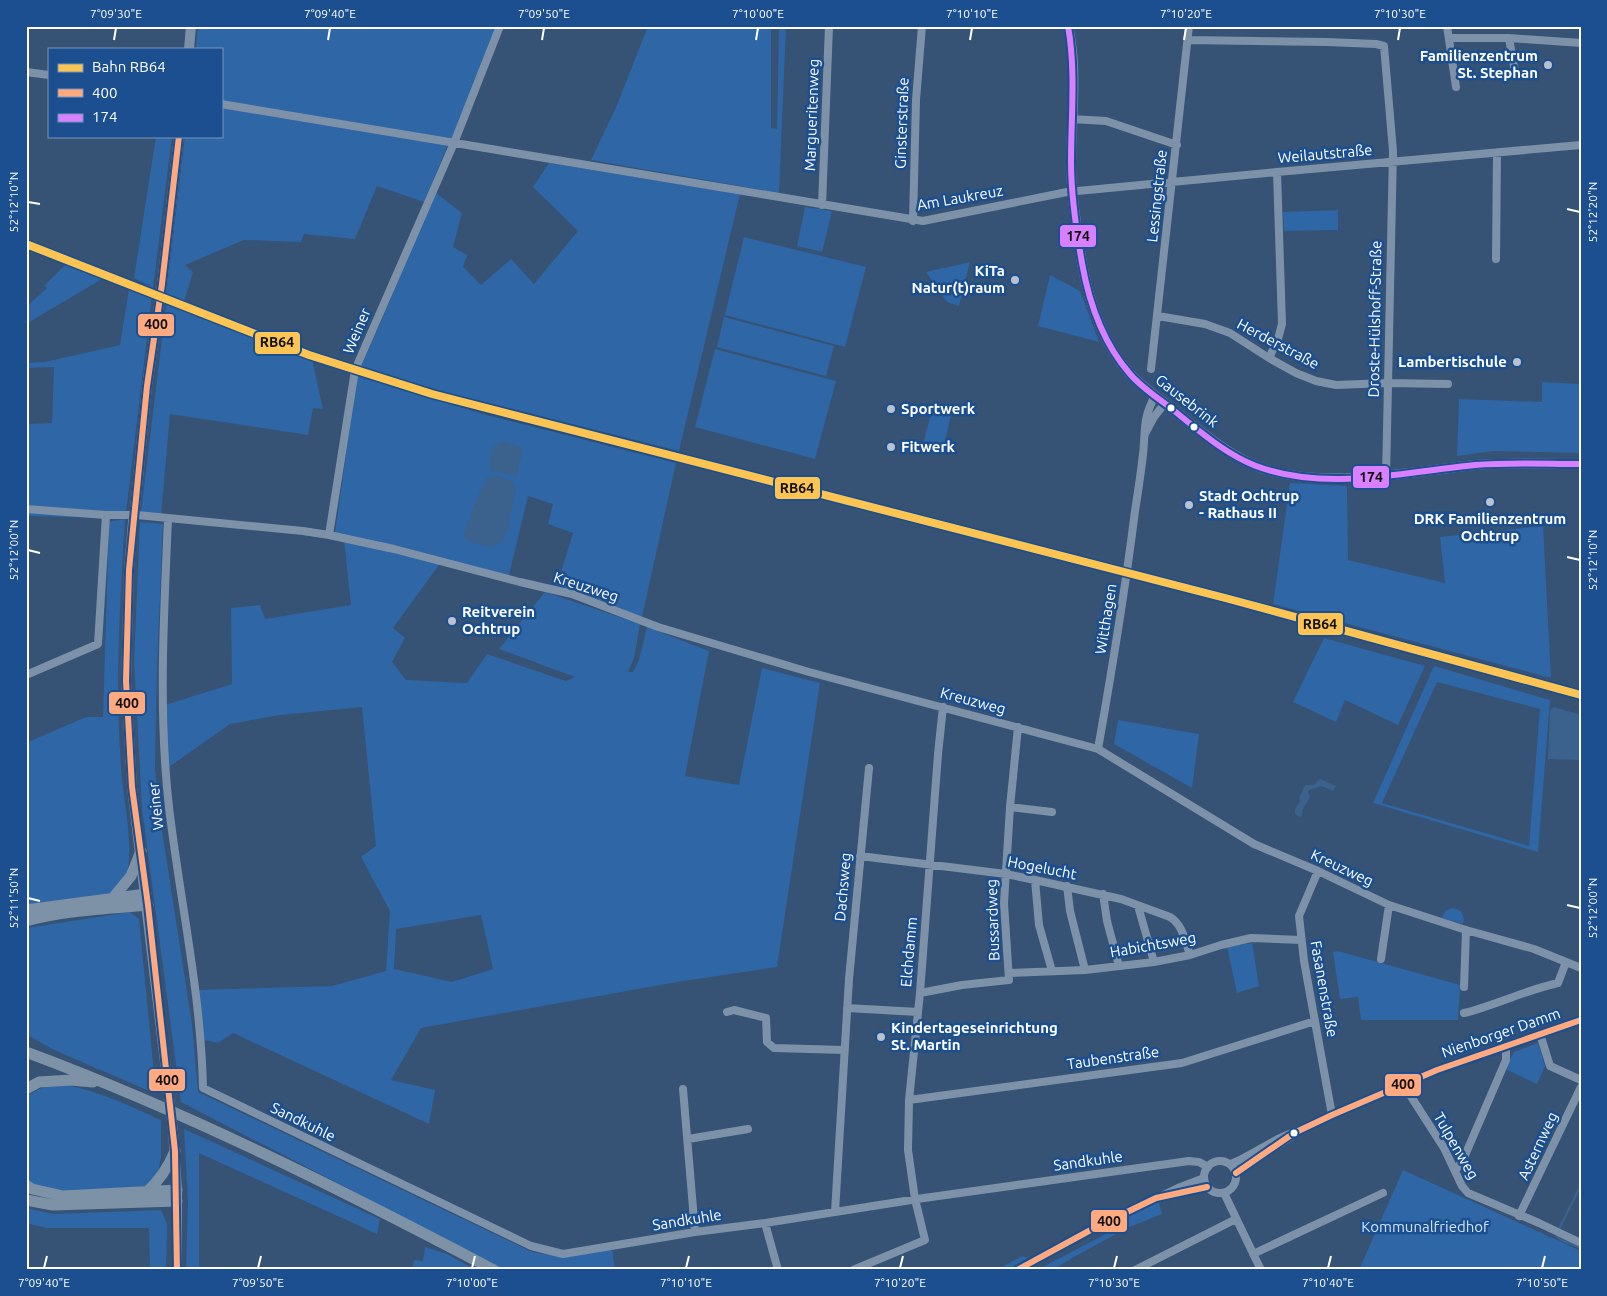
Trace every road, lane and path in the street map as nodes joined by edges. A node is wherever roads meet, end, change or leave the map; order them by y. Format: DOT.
graph roads {
  1 [pos="191,26"];
  2 [pos="500,26"];
  3 [pos="829,26"];
  4 [pos="922,26"];
  5 [pos="1068,26"];
  6 [pos="1190,26"];
  7 [pos="1447,26"];
  8 [pos="1449,38"];
  9 [pos="1509,38"];
  10 [pos="1188,40"];
  11 [pos="1581,43"];
  12 [pos="189,48"];
  13 [pos="26,72"];
  14 [pos="1515,72"];
  15 [pos="48,75"];
  16 [pos="1456,87"];
  17 [pos="222,104"];
  18 [pos="1072,119"];
  19 [pos="179,138"];
  20 [pos="454,143"];
  21 [pos="1176,145"];
  22 [pos="1581,145"];
  23 [pos="1497,153"];
  24 [pos="1392,162"];
  25 [pos="1277,172"];
  26 [pos="1173,182"];
  27 [pos="1072,192"];
  28 [pos="822,205"];
  29 [pos="913,221"];
  30 [pos="1496,259"];
  31 [pos="1158,316"];
  32 [pos="1269,358"];
  33 [pos="1151,370"];
  34 [pos="1387,383"];
  35 [pos="1448,384"];
  36 [pos="1155,396"];
  37 [pos="1164,403"];
  38 [pos="1145,434"];
  39 [pos="1581,464"];
  40 [pos="1386,477"];
  41 [pos="26,509"];
  42 [pos="106,515"];
  43 [pos="168,519"];
  44 [pos="329,535"];
  45 [pos="26,675"];
  46 [pos="943,707"];
  47 [pos="1018,727"];
  48 [pos="1098,749"];
  49 [pos="869,768"];
  50 [pos="1010,807"];
  51 [pos="1052,812"];
  52 [pos="141,851"];
  53 [pos="860,856"];
  54 [pos="930,865"];
  55 [pos="1318,871"];
  56 [pos="1006,874"];
  57 [pos="1035,880"];
  58 [pos="1067,886"];
  59 [pos="1103,894"];
  60 [pos="112,899"];
  61 [pos="147,900"];
  62 [pos="1389,905"];
  63 [pos="1138,906"];
  64 [pos="26,910"];
  65 [pos="26,922"];
  66 [pos="1466,930"];
  67 [pos="1301,940"];
  68 [pos="1190,955"];
  69 [pos="1381,960"];
  70 [pos="1154,962"];
  71 [pos="1566,962"];
  72 [pos="1119,966"];
  73 [pos="1581,968"];
  74 [pos="1085,970"];
  75 [pos="1052,971"];
  76 [pos="1009,973"];
  77 [pos="1464,987"];
  78 [pos="920,994"];
  79 [pos="848,1008"];
  80 [pos="727,1012"];
  81 [pos="918,1012"];
  82 [pos="1464,1013"];
  83 [pos="1581,1020"];
  84 [pos="1315,1021"];
  85 [pos="1540,1034"];
  86 [pos="26,1043"];
  87 [pos="1506,1047"];
  88 [pos="844,1050"];
  89 [pos="26,1052"];
  90 [pos="43,1058"];
  91 [pos="1581,1080"];
  92 [pos="105,1084"];
  93 [pos="1403,1084"];
  94 [pos="1581,1087"];
  95 [pos="203,1088"];
  96 [pos="26,1089"];
  97 [pos="683,1089"];
  98 [pos="909,1100"];
  99 [pos="1332,1115"];
  100 [pos="748,1129"];
  101 [pos="1294,1133"];
  102 [pos="688,1138"];
  103 [pos="175,1152"];
  104 [pos="1231,1164"];
  105 [pos="1208,1167"];
  106 [pos="1455,1171"];
  107 [pos="1236,1173"];
  108 [pos="1204,1178"];
  109 [pos="26,1185"];
  110 [pos="1207,1186"];
  111 [pos="146,1193"];
  112 [pos="1224,1193"];
  113 [pos="1383,1193"];
  114 [pos="177,1196"];
  115 [pos="1156,1198"];
  116 [pos="26,1200"];
  117 [pos="915,1200"];
  118 [pos="835,1212"];
  119 [pos="1520,1216"];
  120 [pos="1236,1219"];
  121 [pos="765,1223"];
  122 [pos="695,1232"];
  123 [pos="1581,1243"];
  124 [pos="1253,1254"];
  125 [pos="177,1270"];
  126 [pos="494,1270"];
  127 [pos="778,1270"];
  128 [pos="853,1270"];
  129 [pos="1017,1270"];
  130 [pos="1136,1270"];
  131 [pos="1261,1270"];
  1 -- 12 [label="main road"];
  2 -- 20 [label="street, Weiner"];
  3 -- 28 [label="street, Margueritenweg"];
  4 -- 29 [label="street, Ginsterstraße"];
  5 -- 18 [label="main road, Gausebrink"];
  6 -- 10 [label="street, Lessingstraße"];
  7 -- 8 [label="street"];
  8 -- 9 [label="street"];
  8 -- 16 [label="street"];
  9 -- 11 [label="street"];
  9 -- 14 [label="street"];
  10 -- 21 [label="street, Lessingstraße"];
  10 -- 24 [label="street, Droste-Hülshoff-Straße"];
  13 -- 15 [label="street"];
  17 -- 20 [label="street, Am Laukreuz"];
  18 -- 21 [label="street"];
  18 -- 27 [label="main road, Gausebrink"];
  19 -- 52 [label="main road, bridge"];
  20 -- 28 [label="street, Am Laukreuz"];
  20 -- 44 [label="street, Weiner"];
  21 -- 26 [label="street, Lessingstraße"];
  22 -- 23 [label="street, Weilautstraße"];
  23 -- 24 [label="street, Weilautstraße"];
  23 -- 30 [label="street"];
  24 -- 25 [label="street, Weilautstraße"];
  24 -- 34 [label="street, Droste-Hülshoff-Straße"];
  25 -- 26 [label="street, Weilautstraße"];
  25 -- 32 [label="street"];
  26 -- 27 [label="street, Weilautstraße"];
  26 -- 31 [label="street, Lessingstraße"];
  27 -- 29 [label="street, Am Laukreuz"];
  27 -- 36 [label="main road, Gausebrink"];
  28 -- 29 [label="street, Am Laukreuz"];
  31 -- 32 [label="street, Herderstraße"];
  31 -- 33 [label="street, Lessingstraße"];
  32 -- 34 [label="street, Herderstraße"];
  34 -- 35 [label="street, Herderstraße"];
  34 -- 40 [label="street, Droste-Hülshoff-Straße"];
  36 -- 37 [label="main road, Gausebrink"];
  36 -- 38 [label="street, Witthagen"];
  37 -- 38 [label="street, Witthagen"];
  37 -- 40 [label="main road, Gausebrink"];
  38 -- 48 [label="street, Witthagen"];
  39 -- 40 [label="main road, Gausebrink"];
  41 -- 42 [label="street"];
  42 -- 43 [label="street"];
  42 -- 45 [label="street"];
  43 -- 44 [label="street"];
  43 -- 95 [label="street, Weiner"];
  44 -- 46 [label="street, Kreuzweg"];
  46 -- 47 [label="street, Kreuzweg"];
  46 -- 54 [label="street, Elchdamm"];
  47 -- 48 [label="street, Kreuzweg"];
  47 -- 50 [label="street, Bussardweg"];
  48 -- 55 [label="street, Kreuzweg"];
  49 -- 53 [label="street, Dachsweg"];
  50 -- 51 [label="street"];
  50 -- 56 [label="street, Bussardweg"];
  52 -- 60 [label="highway"];
  52 -- 61 [label="main road"];
  53 -- 54 [label="street, Hogelucht"];
  53 -- 79 [label="street, Dachsweg"];
  54 -- 56 [label="street, Hogelucht"];
  54 -- 78 [label="street, Elchdamm"];
  55 -- 62 [label="street, Kreuzweg"];
  55 -- 67 [label="street, Fasanenstraße"];
  56 -- 57 [label="street, Hogelucht"];
  56 -- 76 [label="street, Bussardweg"];
  57 -- 58 [label="street, Hogelucht"];
  57 -- 75 [label="street"];
  58 -- 59 [label="street, Hogelucht"];
  58 -- 74 [label="street"];
  59 -- 63 [label="street, Hogelucht"];
  59 -- 72 [label="street"];
  60 -- 61 [label="highway"];
  60 -- 64 [label="highway"];
  61 -- 65 [label="highway"];
  61 -- 103 [label="main road, bridge"];
  62 -- 66 [label="street, Kreuzweg"];
  62 -- 69 [label="street"];
  63 -- 68 [label="street, Hogelucht"];
  63 -- 70 [label="street"];
  66 -- 71 [label="street, Kreuzweg"];
  66 -- 77 [label="street"];
  67 -- 68 [label="street, Habichtsweg"];
  67 -- 84 [label="street, Fasanenstraße"];
  68 -- 70 [label="street, Habichtsweg"];
  70 -- 72 [label="street, Habichtsweg"];
  71 -- 73 [label="street, Kreuzweg"];
  71 -- 82 [label="street"];
  72 -- 74 [label="street, Habichtsweg"];
  74 -- 75 [label="street, Habichtsweg"];
  75 -- 76 [label="street, Habichtsweg"];
  76 -- 78 [label="street"];
  78 -- 81 [label="street, Elchdamm"];
  79 -- 81 [label="street"];
  79 -- 88 [label="street, Dachsweg"];
  80 -- 88 [label="street"];
  81 -- 98 [label="street, Elchdamm"];
  83 -- 85 [label="street, Nienborger Damm"];
  84 -- 98 [label="street, Taubenstraße"];
  84 -- 99 [label="street, Fasanenstraße"];
  85 -- 87 [label="street, Nienborger Damm"];
  85 -- 91 [label="street"];
  86 -- 90 [label="highway"];
  87 -- 93 [label="street, Nienborger Damm"];
  87 -- 106 [label="street"];
  88 -- 118 [label="street, Dachsweg"];
  89 -- 90 [label="highway"];
  90 -- 92 [label="highway"];
  92 -- 96 [label="highway"];
  92 -- 126 [label="highway"];
  93 -- 99 [label="street, Nienborger Damm"];
  93 -- 106 [label="street, Tulpenweg"];
  94 -- 119 [label="street, Asternweg"];
  95 -- 122 [label="street, Sandkuhle"];
  97 -- 102 [label="street"];
  98 -- 117 [label="street, Elchdamm"];
  99 -- 101 [label="street, Nienborger Damm"];
  100 -- 102 [label="street"];
  101 -- 104 [label="street, Nienborger Damm"];
  101 -- 107 [label="street, Nienborger Damm"];
  102 -- 122 [label="street"];
  103 -- 111 [label="highway"];
  103 -- 114 [label="main road"];
  104 -- 105 [label="street"];
  104 -- 107 [label="street"];
  105 -- 108 [label="street"];
  105 -- 117 [label="street, Sandkuhle"];
  106 -- 119 [label="street, Tulpenweg"];
  107 -- 112 [label="street"];
  108 -- 110 [label="street"];
  108 -- 115 [label="street"];
  109 -- 111 [label="highway"];
  110 -- 112 [label="street"];
  110 -- 115 [label="street"];
  111 -- 114 [label="highway"];
  112 -- 120 [label="street"];
  113 -- 124 [label="street"];
  114 -- 116 [label="highway"];
  114 -- 125 [label="main road"];
  115 -- 129 [label="street"];
  117 -- 118 [label="street, Sandkuhle"];
  117 -- 128 [label="street, Elchdamm"];
  118 -- 121 [label="street, Sandkuhle"];
  119 -- 123 [label="street, Tulpenweg"];
  120 -- 124 [label="street"];
  120 -- 130 [label="street"];
  121 -- 122 [label="street, Sandkuhle"];
  121 -- 127 [label="street"];
  124 -- 131 [label="street"];
}
